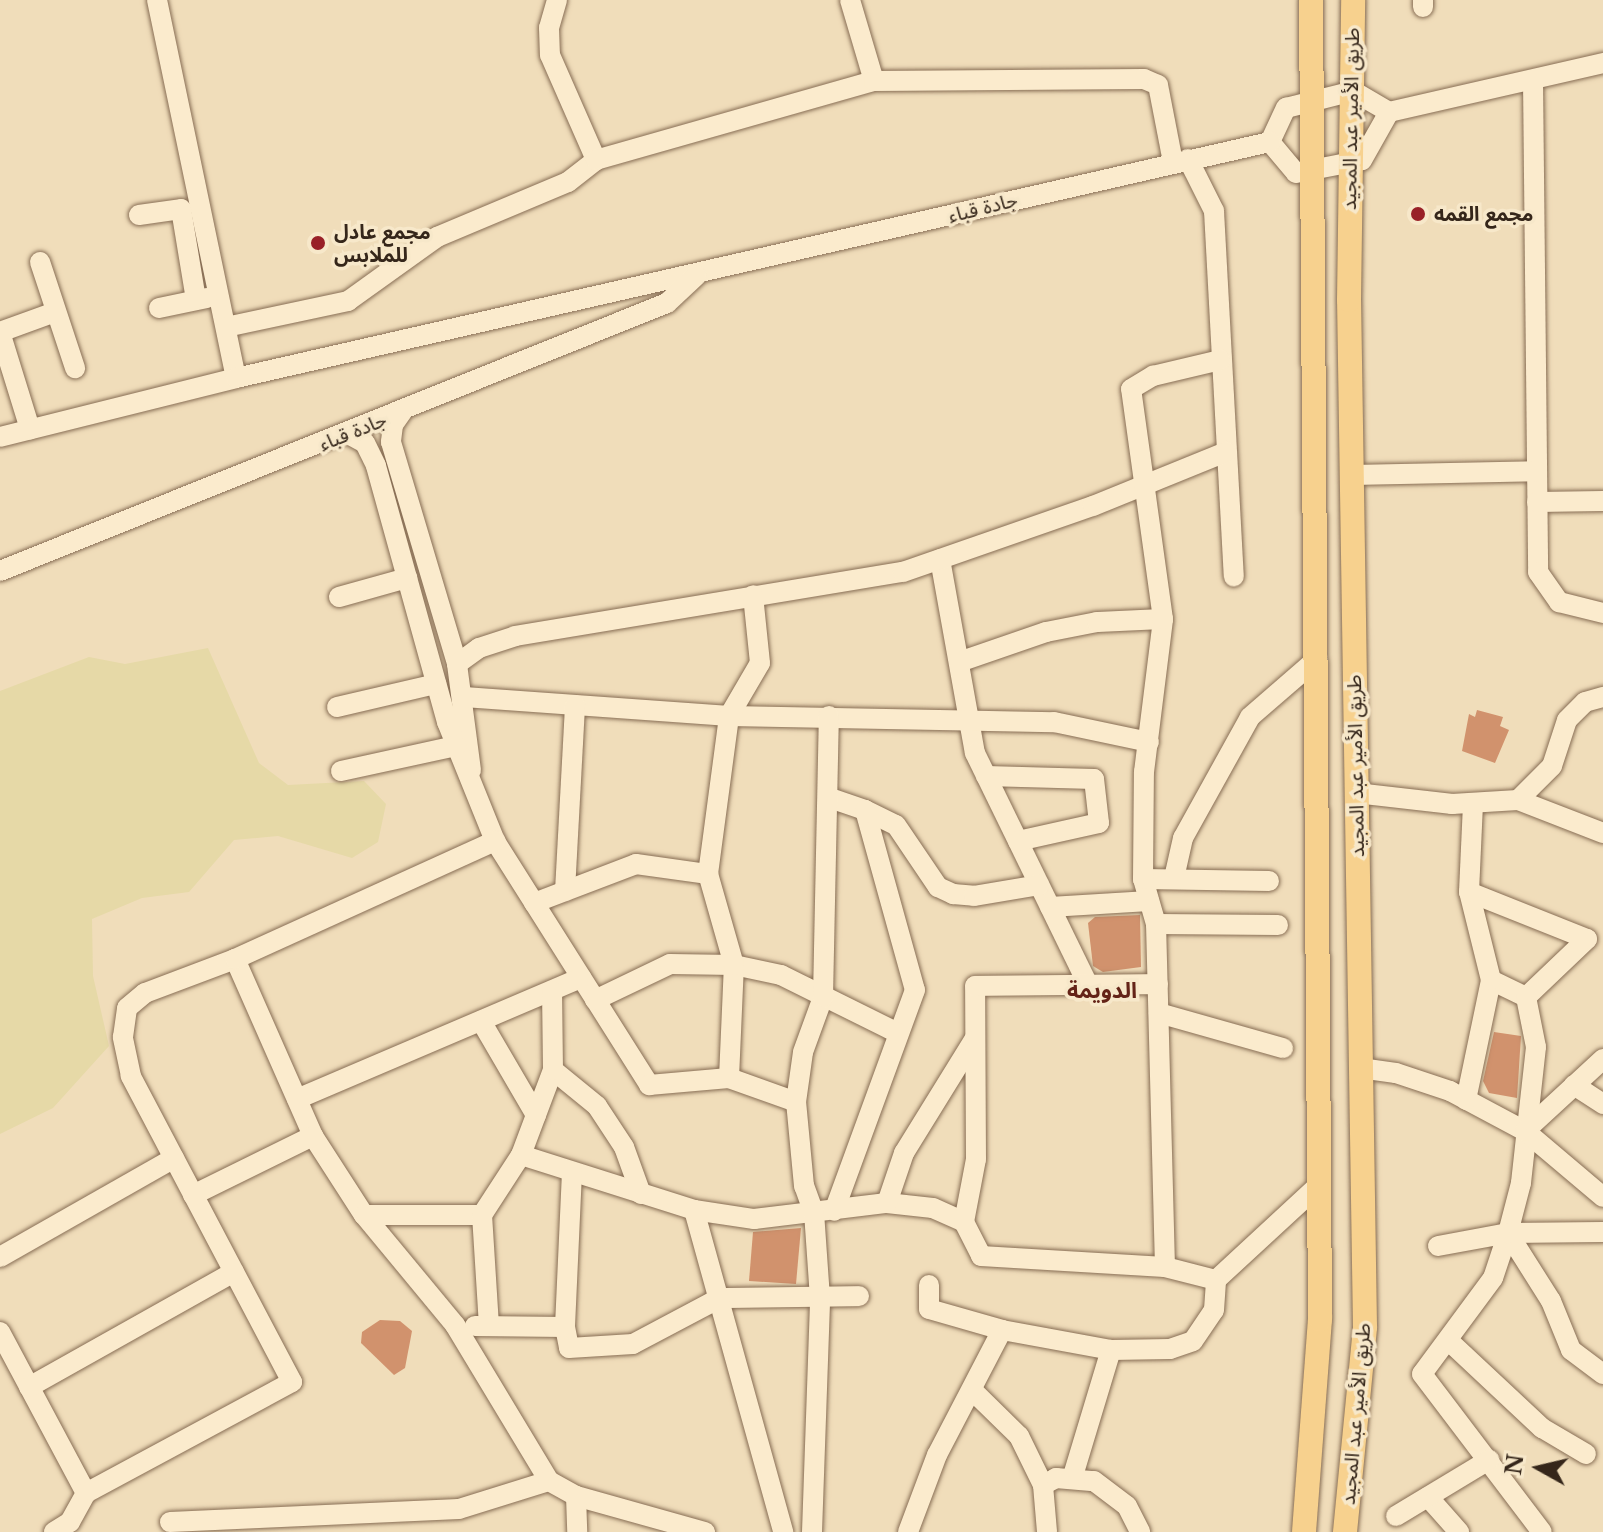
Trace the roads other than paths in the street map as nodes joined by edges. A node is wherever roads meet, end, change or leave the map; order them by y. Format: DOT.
graph roads {
  1 [pos="157,0"];
  2 [pos="557,0"];
  3 [pos="850,0"];
  4 [pos="1311,0"];
  5 [pos="1353,0"];
  6 [pos="1603,63"];
  7 [pos="1533,80"];
  8 [pos="874,81"];
  9 [pos="1353,91"];
  10 [pos="1313,101"];
  11 [pos="1389,112"];
  12 [pos="1270,142"];
  13 [pos="596,160"];
  14 [pos="1180,160"];
  15 [pos="1313,170"];
  16 [pos="139,215"];
  17 [pos="40,262"];
  18 [pos="696,276"];
  19 [pos="219,295"];
  20 [pos="196,300"];
  21 [pos="159,308"];
  22 [pos="55,312"];
  23 [pos="226,327"];
  24 [pos="0,332"];
  25 [pos="1220,360"];
  26 [pos="75,368"];
  27 [pos="236,378"];
  28 [pos="402,412"];
  29 [pos="30,429"];
  30 [pos="348,434"];
  31 [pos="0,437"];
  32 [pos="1226,452"];
  33 [pos="1536,471"];
  34 [pos="1352,475"];
  35 [pos="1145,485"];
  36 [pos="1603,501"];
  37 [pos="1537,502"];
  38 [pos="940,559"];
  39 [pos="0,571"];
  40 [pos="1316,573"];
  41 [pos="1353,573"];
  42 [pos="1234,576"];
  43 [pos="407,578"];
  44 [pos="753,595"];
  45 [pos="339,597"];
  46 [pos="1603,613"];
  47 [pos="1163,619"];
  48 [pos="1317,659"];
  49 [pos="959,662"];
  50 [pos="457,664"];
  51 [pos="436,684"];
  52 [pos="464,697"];
  53 [pos="1603,697"];
  54 [pos="575,705"];
  55 [pos="337,707"];
  56 [pos="729,716"];
  57 [pos="829,716"];
  58 [pos="970,724"];
  59 [pos="1149,742"];
  60 [pos="456,746"];
  61 [pos="341,771"];
  62 [pos="986,776"];
  63 [pos="471,783"];
  64 [pos="1356,793"];
  65 [pos="830,798"];
  66 [pos="1518,800"];
  67 [pos="1473,803"];
  68 [pos="865,810"];
  69 [pos="1603,833"];
  70 [pos="495,841"];
  71 [pos="1018,841"];
  72 [pos="708,874"];
  73 [pos="1174,878"];
  74 [pos="1143,879"];
  75 [pos="1269,881"];
  76 [pos="1039,885"];
  77 [pos="565,891"];
  78 [pos="1469,892"];
  79 [pos="1149,901"];
  80 [pos="534,903"];
  81 [pos="1050,907"];
  82 [pos="1156,924"];
  83 [pos="1278,925"];
  84 [pos="235,959"];
  85 [pos="734,965"];
  86 [pos="581,978"];
  87 [pos="1491,980"];
  88 [pos="1158,984"];
  89 [pos="1088,985"];
  90 [pos="552,991"];
  91 [pos="823,997"];
  92 [pos="1526,997"];
  93 [pos="595,1000"];
  94 [pos="1159,1013"];
  95 [pos="481,1021"];
  96 [pos="898,1033"];
  97 [pos="976,1036"];
  98 [pos="1283,1048"];
  99 [pos="1603,1059"];
  100 [pos="1360,1068"];
  101 [pos="553,1070"];
  102 [pos="729,1078"];
  103 [pos="1574,1085"];
  104 [pos="297,1099"];
  105 [pos="1466,1100"];
  106 [pos="796,1102"];
  107 [pos="1603,1104"];
  108 [pos="536,1115"];
  109 [pos="1525,1131"];
  110 [pos="313,1136"];
  111 [pos="521,1155"];
  112 [pos="174,1158"];
  113 [pos="572,1172"];
  114 [pos="1320,1184"];
  115 [pos="641,1194"];
  116 [pos="193,1195"];
  117 [pos="1603,1197"];
  118 [pos="887,1203"];
  119 [pos="694,1210"];
  120 [pos="824,1212"];
  121 [pos="364,1215"];
  122 [pos="482,1215"];
  123 [pos="964,1222"];
  124 [pos="1603,1232"];
  125 [pos="1508,1233"];
  126 [pos="1438,1246"];
  127 [pos="0,1257"];
  128 [pos="1165,1267"];
  129 [pos="234,1272"];
  130 [pos="1216,1280"];
  131 [pos="929,1285"];
  132 [pos="859,1296"];
  133 [pos="720,1298"];
  134 [pos="820,1298"];
  135 [pos="455,1325"];
  136 [pos="489,1326"];
  137 [pos="565,1327"];
  138 [pos="1002,1330"];
  139 [pos="0,1332"];
  140 [pos="1450,1342"];
  141 [pos="1111,1350"];
  142 [pos="1603,1374"];
  143 [pos="29,1387"];
  144 [pos="974,1392"];
  145 [pos="1586,1454"];
  146 [pos="1489,1460"];
  147 [pos="1072,1479"];
  148 [pos="549,1481"];
  149 [pos="1043,1485"];
  150 [pos="86,1493"];
  151 [pos="576,1496"];
  152 [pos="1428,1497"];
  153 [pos="404,1511"];
  154 [pos="1396,1516"];
  155 [pos="170,1522"];
  156 [pos="701,1531"];
  157 [pos="54,1532"];
  158 [pos="409,1532"];
  159 [pos="577,1532"];
  160 [pos="783,1532"];
  161 [pos="812,1532"];
  162 [pos="908,1532"];
  163 [pos="1047,1532"];
  164 [pos="1140,1532"];
  165 [pos="1304,1532"];
  166 [pos="1345,1532"];
  167 [pos="1459,1532"];
  168 [pos="1542,1532"];
  1 -- 19 [label="street"];
  2 -- 13 [label="street"];
  3 -- 8 [label="street"];
  4 -- 10 [label="main road, طريق الأمير عبد المجيد"];
  5 -- 9 [label="main road, طريق الأمير عبد المجيد"];
  6 -- 7 [label="street"];
  7 -- 11 [label="street"];
  7 -- 33 [label="street"];
  8 -- 13 [label="street"];
  8 -- 14 [label="street"];
  9 -- 10 [label="street"];
  9 -- 11 [label="street"];
  9 -- 34 [label="main road, طريق الأمير عبد المجيد"];
  10 -- 12 [label="street"];
  10 -- 15 [label="main road, طريق الأمير عبد المجيد"];
  11 -- 15 [label="street"];
  12 -- 14 [label="street, جادة قباء"];
  12 -- 15 [label="street"];
  13 -- 23 [label="street"];
  14 -- 18 [label="street, جادة قباء"];
  14 -- 25 [label="street"];
  15 -- 40 [label="main road, طريق الأمير عبد المجيد"];
  16 -- 20 [label="street"];
  17 -- 22 [label="street"];
  18 -- 27 [label="street, جادة قباء"];
  18 -- 28 [label="street, جادة قباء"];
  19 -- 20 [label="street"];
  19 -- 23 [label="street"];
  20 -- 21 [label="street"];
  22 -- 24 [label="street"];
  22 -- 26 [label="street"];
  23 -- 27 [label="street"];
  24 -- 29 [label="street"];
  25 -- 32 [label="street"];
  25 -- 35 [label="street"];
  27 -- 29 [label="street, جادة قباء"];
  28 -- 30 [label="street, جادة قباء"];
  28 -- 50 [label="street"];
  29 -- 31 [label="street, جادة قباء"];
  30 -- 39 [label="street, جادة قباء"];
  30 -- 43 [label="street"];
  32 -- 35 [label="street"];
  32 -- 42 [label="street"];
  33 -- 34 [label="street"];
  33 -- 37 [label="street"];
  34 -- 41 [label="main road, طريق الأمير عبد المجيد"];
  35 -- 38 [label="street"];
  35 -- 47 [label="street"];
  36 -- 37 [label="street"];
  37 -- 46 [label="street"];
  38 -- 44 [label="street"];
  38 -- 49 [label="street"];
  40 -- 41 [label="main road"];
  40 -- 48 [label="main road, طريق الأمير عبد المجيد"];
  41 -- 64 [label="main road, طريق الأمير عبد المجيد"];
  43 -- 45 [label="street"];
  43 -- 51 [label="street"];
  44 -- 50 [label="street"];
  44 -- 56 [label="street"];
  47 -- 49 [label="street"];
  47 -- 59 [label="street"];
  48 -- 73 [label="street"];
  48 -- 114 [label="main road, طريق الأمير عبد المجيد"];
  49 -- 58 [label="street"];
  50 -- 52 [label="street"];
  51 -- 55 [label="street"];
  51 -- 60 [label="street"];
  52 -- 54 [label="street"];
  52 -- 63 [label="street"];
  53 -- 66 [label="street"];
  54 -- 56 [label="street"];
  54 -- 77 [label="street"];
  56 -- 57 [label="street"];
  56 -- 72 [label="street"];
  57 -- 58 [label="street"];
  57 -- 65 [label="street"];
  58 -- 59 [label="street"];
  58 -- 62 [label="street"];
  59 -- 74 [label="street"];
  60 -- 61 [label="street"];
  60 -- 63 [label="street"];
  62 -- 71 [label="street"];
  62 -- 71 [label="street"];
  63 -- 70 [label="street"];
  64 -- 67 [label="street"];
  64 -- 100 [label="main road, طريق الأمير عبد المجيد"];
  65 -- 68 [label="street"];
  65 -- 91 [label="street"];
  66 -- 67 [label="street"];
  66 -- 69 [label="street"];
  67 -- 78 [label="street"];
  68 -- 76 [label="street"];
  68 -- 96 [label="street"];
  70 -- 80 [label="street"];
  70 -- 84 [label="street"];
  71 -- 76 [label="street"];
  72 -- 77 [label="street"];
  72 -- 85 [label="street"];
  73 -- 74 [label="street"];
  73 -- 75 [label="street"];
  74 -- 79 [label="street"];
  76 -- 81 [label="street"];
  77 -- 80 [label="street"];
  78 -- 87 [label="street"];
  78 -- 92 [label="street"];
  79 -- 81 [label="street"];
  79 -- 82 [label="street"];
  80 -- 86 [label="street"];
  81 -- 89 [label="street"];
  82 -- 83 [label="street"];
  82 -- 88 [label="street"];
  84 -- 104 [label="street"];
  84 -- 112 [label="street"];
  85 -- 91 [label="street"];
  85 -- 93 [label="street"];
  85 -- 102 [label="street"];
  86 -- 90 [label="street"];
  86 -- 93 [label="street"];
  87 -- 92 [label="street"];
  87 -- 105 [label="street"];
  88 -- 89 [label="street"];
  88 -- 94 [label="street"];
  89 -- 97 [label="street"];
  90 -- 95 [label="street"];
  90 -- 101 [label="street"];
  91 -- 96 [label="street"];
  91 -- 106 [label="street"];
  92 -- 109 [label="street"];
  93 -- 102 [label="street"];
  94 -- 98 [label="street"];
  94 -- 128 [label="street"];
  95 -- 104 [label="street"];
  95 -- 108 [label="street"];
  96 -- 120 [label="street"];
  97 -- 118 [label="street"];
  97 -- 123 [label="street"];
  99 -- 103 [label="street"];
  100 -- 105 [label="street"];
  100 -- 166 [label="main road, طريق الأمير عبد المجيد"];
  101 -- 108 [label="street"];
  101 -- 115 [label="street"];
  102 -- 106 [label="street"];
  103 -- 107 [label="street"];
  103 -- 109 [label="street"];
  104 -- 110 [label="street"];
  105 -- 109 [label="street"];
  106 -- 120 [label="street"];
  108 -- 111 [label="street"];
  109 -- 117 [label="street"];
  109 -- 125 [label="street"];
  110 -- 116 [label="street"];
  110 -- 121 [label="street"];
  111 -- 113 [label="street"];
  111 -- 122 [label="street"];
  112 -- 116 [label="street"];
  112 -- 127 [label="street"];
  113 -- 115 [label="street"];
  113 -- 137 [label="street"];
  114 -- 130 [label="street"];
  114 -- 165 [label="main road, طريق الأمير عبد المجيد"];
  115 -- 119 [label="street"];
  116 -- 129 [label="street"];
  118 -- 120 [label="street"];
  118 -- 123 [label="street"];
  119 -- 120 [label="street"];
  119 -- 133 [label="street"];
  120 -- 134 [label="street"];
  121 -- 122 [label="street"];
  121 -- 135 [label="street"];
  122 -- 136 [label="street"];
  123 -- 128 [label="street"];
  124 -- 125 [label="street"];
  125 -- 126 [label="street"];
  125 -- 140 [label="street"];
  125 -- 142 [label="street"];
  128 -- 130 [label="street"];
  129 -- 143 [label="street"];
  129 -- 150 [label="street"];
  130 -- 141 [label="street"];
  131 -- 138 [label="street"];
  132 -- 134 [label="street"];
  133 -- 134 [label="street"];
  133 -- 137 [label="street"];
  133 -- 160 [label="street"];
  134 -- 161 [label="street"];
  135 -- 136 [label="street"];
  135 -- 148 [label="street"];
  136 -- 137 [label="street"];
  138 -- 141 [label="street"];
  138 -- 144 [label="street"];
  139 -- 143 [label="street"];
  140 -- 145 [label="street"];
  140 -- 146 [label="street"];
  141 -- 147 [label="street"];
  143 -- 150 [label="street"];
  144 -- 149 [label="street"];
  144 -- 162 [label="street"];
  146 -- 152 [label="street"];
  146 -- 168 [label="street"];
  147 -- 149 [label="street"];
  147 -- 164 [label="street"];
  148 -- 151 [label="street"];
  148 -- 153 [label="street"];
  149 -- 163 [label="street"];
  150 -- 157 [label="street"];
  151 -- 156 [label="street"];
  151 -- 159 [label="street"];
  152 -- 154 [label="street"];
  152 -- 167 [label="street"];
  153 -- 155 [label="street"];
  153 -- 158 [label="street"];
}
